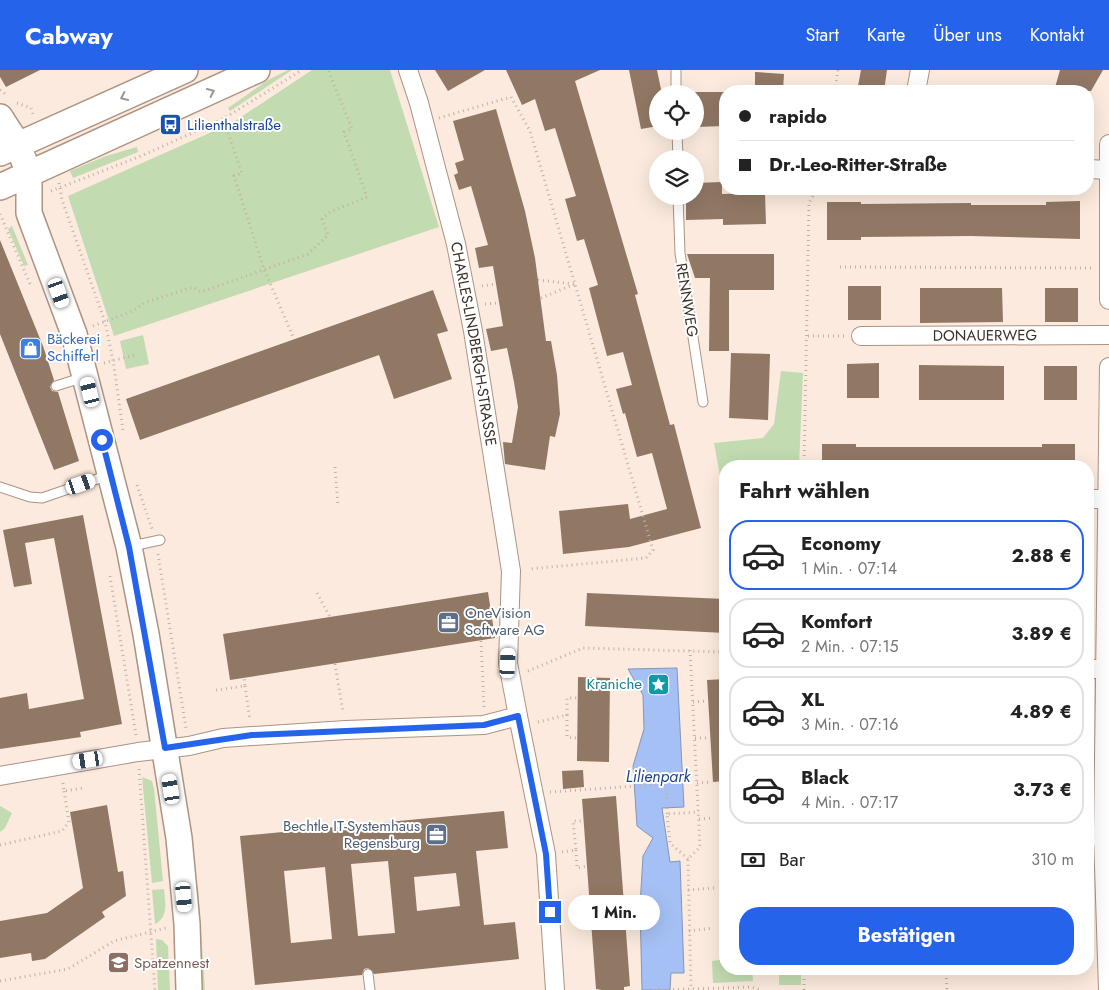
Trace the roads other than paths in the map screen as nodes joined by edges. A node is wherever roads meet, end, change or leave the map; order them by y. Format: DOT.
graph roads {
  1 [pos="185,70"];
  2 [pos="257,70"];
  3 [pos="408,70"];
  4 [pos="676,70"];
  5 [pos="920,70"];
  6 [pos="676,85"];
  7 [pos="917,85"];
  8 [pos="0,117"];
  9 [pos="1109,144"];
  10 [pos="9,149"];
  11 [pos="1094,170"];
  12 [pos="1109,170"];
  13 [pos="29,174"];
  14 [pos="0,187"];
  15 [pos="678,205"];
  16 [pos="29,213"];
  17 [pos="1109,268"];
  18 [pos="1109,300"];
  19 [pos="1109,335"];
  20 [pos="861,336"];
  21 [pos="1109,367"];
  22 [pos="85,372"];
  23 [pos="56,386"];
  24 [pos="703,402"];
  25 [pos="111,474"];
  26 [pos="0,487"];
  27 [pos="1094,499"];
  28 [pos="1108,499"];
  29 [pos="160,540"];
  30 [pos="129,547"];
  31 [pos="1094,669"];
  32 [pos="1106,669"];
  33 [pos="519,721"];
  34 [pos="165,748"];
  35 [pos="0,776"];
  36 [pos="1095,836"];
  37 [pos="368,974"];
  38 [pos="189,990"];
  39 [pos="370,990"];
  40 [pos="555,990"];
  41 [pos="1108,990"];
  1 -- 10 [label="street, one-way"];
  13 -- 2 [label="street, one-way"];
  3 -- 33 [label="street, CHARLES-LINDBERGH-STRASSE"];
  4 -- 6 [label="lane"];
  5 -- 7 [label="street"];
  8 -- 10 [label="street"];
  9 -- 12 [label="street"];
  10 -- 13 [label="street"];
  11 -- 12 [label="street"];
  12 -- 17 [label="street"];
  13 -- 14 [label="street"];
  13 -- 16 [label="street"];
  14 -- 16 [label="street"];
  15 -- 24 [label="lane, RENNWEG"];
  16 -- 22 [label="street"];
  17 -- 18 [label="street"];
  19 -- 20 [label="street, DONAUERWEG"];
  21 -- 28 [label="street"];
  22 -- 23 [label="lane"];
  22 -- 25 [label="street"];
  25 -- 26 [label="lane"];
  25 -- 30 [label="street"];
  27 -- 28 [label="street"];
  28 -- 32 [label="street"];
  29 -- 30 [label="lane"];
  30 -- 34 [label="street"];
  31 -- 32 [label="street"];
  32 -- 36 [label="street"];
  33 -- 34 [label="street"];
  33 -- 40 [label="street, CHARLES-LINDBERGH-STRASSE"];
  34 -- 35 [label="street"];
  34 -- 38 [label="street"];
  36 -- 41 [label="street"];
  37 -- 39 [label="lane"];
}
